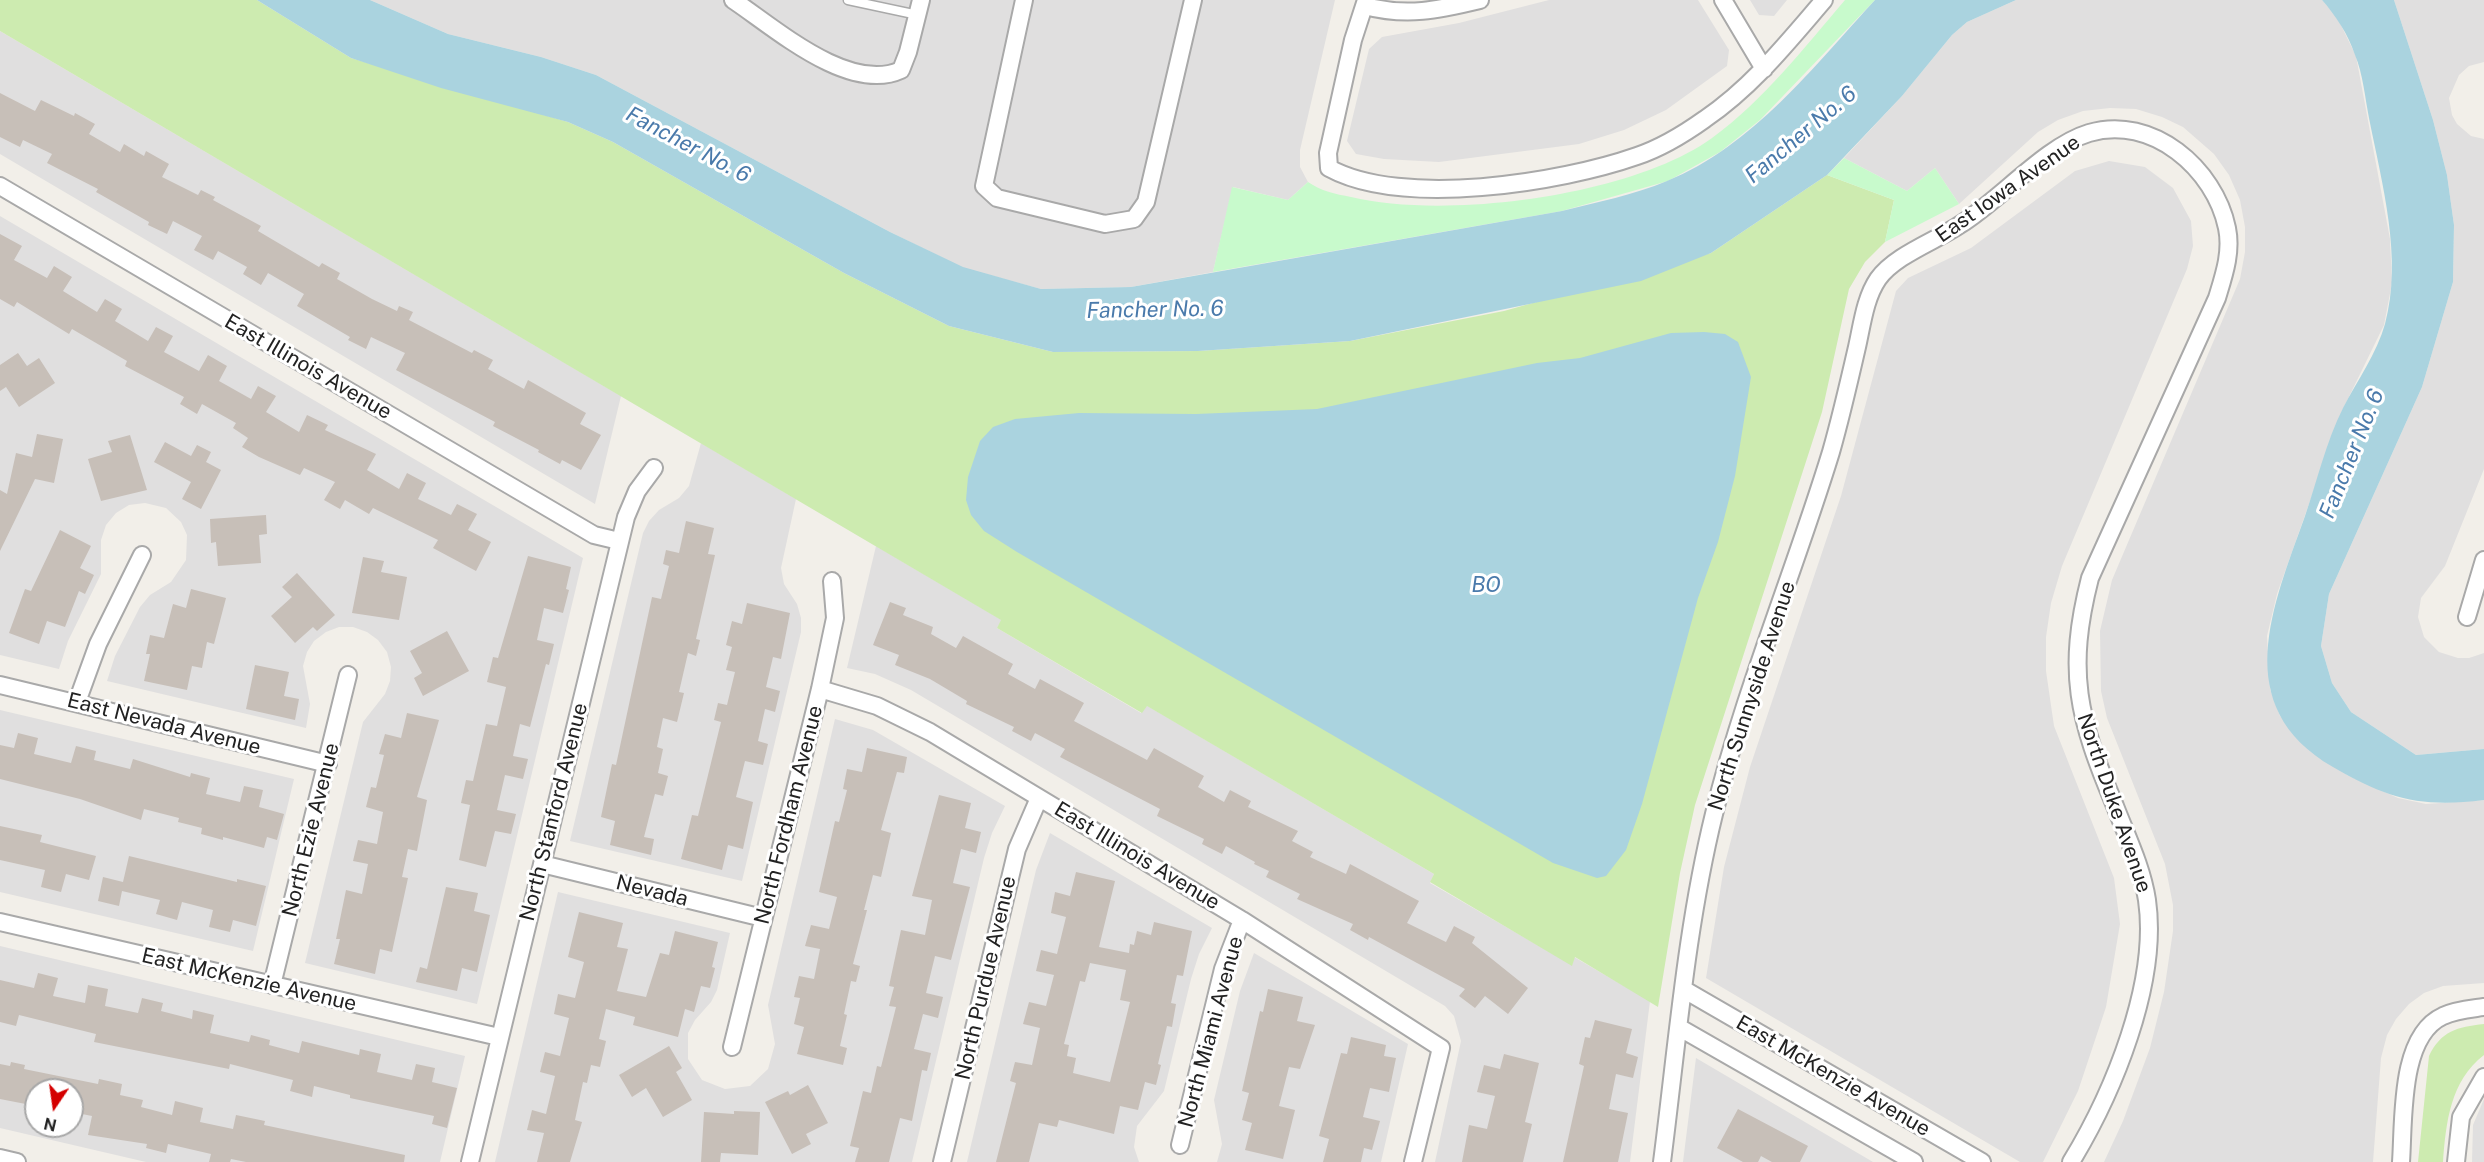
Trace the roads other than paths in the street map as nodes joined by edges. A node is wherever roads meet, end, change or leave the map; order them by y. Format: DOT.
graph roads {
  1 [pos="733,0"];
  2 [pos="848,0"];
  3 [pos="1024,0"];
  4 [pos="1192,0"];
  5 [pos="1480,0"];
  6 [pos="1723,0"];
  7 [pos="1824,0"];
  8 [pos="1366,3"];
  9 [pos="919,8"];
  10 [pos="1764,69"];
  11 [pos="2204,176"];
  12 [pos="0,186"];
  13 [pos="1880,277"];
  14 [pos="654,468"];
  15 [pos="620,541"];
  16 [pos="142,555"];
  17 [pos="2484,560"];
  18 [pos="832,581"];
  19 [pos="2467,617"];
  20 [pos="348,675"];
  21 [pos="0,685"];
  22 [pos="820,689"];
  23 [pos="77,702"];
  24 [pos="328,764"];
  25 [pos="1039,798"];
  26 [pos="542,864"];
  27 [pos="763,918"];
  28 [pos="1242,920"];
  29 [pos="0,922"];
  30 [pos="272,985"];
  31 [pos="1683,989"];
  32 [pos="2484,1007"];
  33 [pos="1680,1028"];
  34 [pos="499,1037"];
  35 [pos="732,1047"];
  36 [pos="2484,1077"];
  37 [pos="1180,1145"];
  38 [pos="0,1158"];
  39 [pos="17,1162"];
  40 [pos="470,1162"];
  41 [pos="942,1162"];
  42 [pos="1413,1162"];
  43 [pos="1662,1162"];
  44 [pos="1914,1162"];
  45 [pos="1982,1162"];
  46 [pos="2071,1162"];
  47 [pos="2400,1162"];
  48 [pos="2456,1162"];
  1 -- 9 [label="street"];
  2 -- 9 [label="lane"];
  3 -- 4 [label="street"];
  5 -- 8 [label="street"];
  6 -- 10 [label="street"];
  7 -- 10 [label="street"];
  8 -- 10 [label="street"];
  11 -- 13 [label="street, East Iowa Avenue"];
  11 -- 46 [label="street, North Duke Avenue"];
  12 -- 15 [label="street, East Illinois Avenue"];
  13 -- 31 [label="street, North Sunnyside Avenue"];
  14 -- 15 [label="street, North Stanford Avenue"];
  15 -- 26 [label="street, North Stanford Avenue"];
  16 -- 23 [label="street"];
  17 -- 19 [label="street"];
  18 -- 22 [label="street, North Fordham Avenue"];
  20 -- 24 [label="street, North Ezie Avenue"];
  21 -- 23 [label="street, East Nevada Avenue"];
  22 -- 25 [label="street, East Illinois Avenue"];
  22 -- 27 [label="street, North Fordham Avenue"];
  23 -- 24 [label="street, East Nevada Avenue"];
  24 -- 30 [label="street, North Ezie Avenue"];
  25 -- 28 [label="street, East Illinois Avenue"];
  25 -- 41 [label="street, North Purdue Avenue"];
  26 -- 27 [label="street, Nevada"];
  26 -- 34 [label="street, North Stanford Avenue"];
  27 -- 35 [label="street, North Fordham Avenue"];
  28 -- 37 [label="street, North Miami Avenue"];
  28 -- 42 [label="street, East Illinois Avenue"];
  29 -- 30 [label="street, East McKenzie Avenue"];
  30 -- 34 [label="street, East McKenzie Avenue"];
  31 -- 33 [label="street, North Sunnyside Avenue"];
  31 -- 45 [label="street, East McKenzie Avenue"];
  32 -- 47 [label="street"];
  33 -- 43 [label="street, North Sunnyside Avenue"];
  33 -- 44 [label="street, East McKenzie Avenue"];
  34 -- 40 [label="street, North Stanford Avenue"];
  36 -- 48 [label="street"];
  38 -- 39 [label="street"];
}
